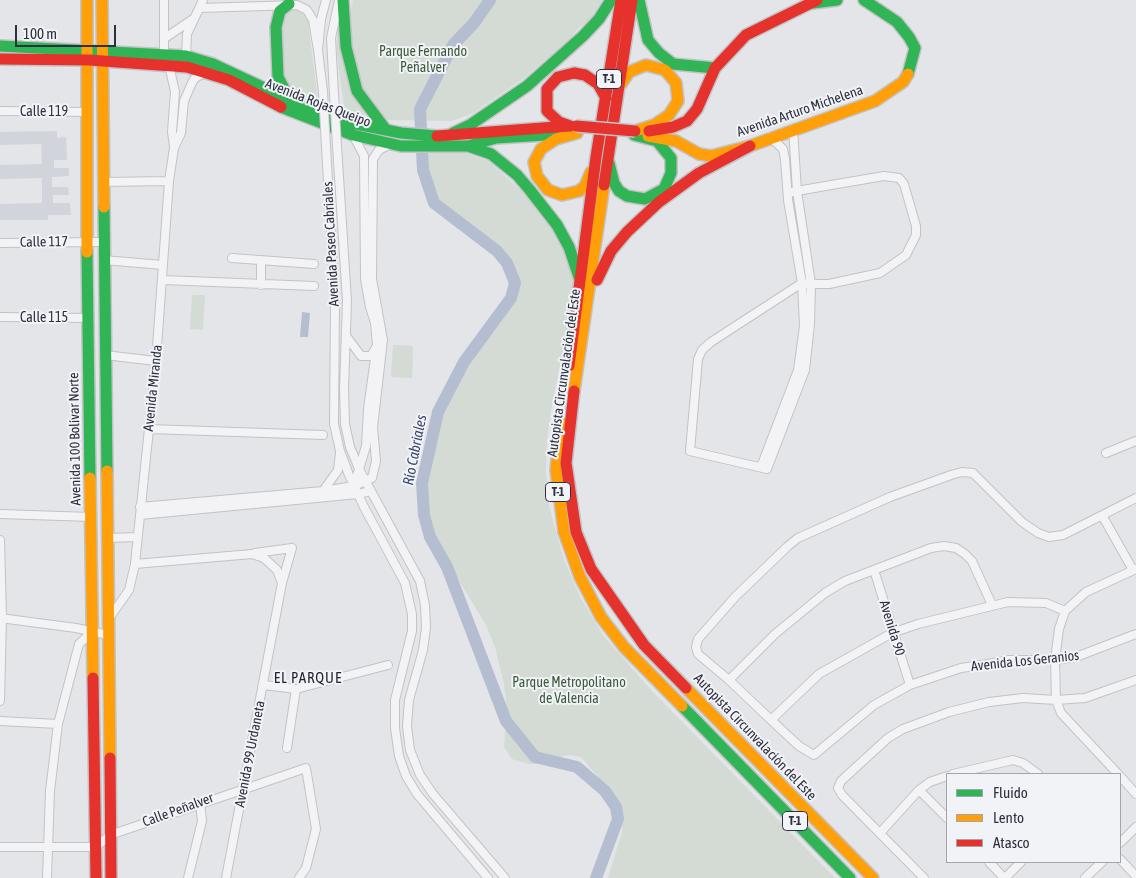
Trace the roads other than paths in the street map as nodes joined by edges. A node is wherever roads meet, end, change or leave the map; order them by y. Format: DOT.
graph roads {
  1 [pos="87,0"];
  2 [pos="102,0"];
  3 [pos="164,0"];
  4 [pos="326,0"];
  5 [pos="341,0"];
  6 [pos="611,0"];
  7 [pos="621,0"];
  8 [pos="632,0"];
  9 [pos="639,0"];
  10 [pos="837,0"];
  11 [pos="864,0"];
  12 [pos="815,2"];
  13 [pos="202,4"];
  14 [pos="289,4"];
  15 [pos="193,20"];
  16 [pos="165,38"];
  17 [pos="0,46"];
  18 [pos="318,50"];
  19 [pos="164,53"];
  20 [pos="89,54"];
  21 [pos="103,55"];
  22 [pos="186,56"];
  23 [pos="0,59"];
  24 [pos="169,65"];
  25 [pos="715,68"];
  26 [pos="206,71"];
  27 [pos="619,87"];
  28 [pos="606,98"];
  29 [pos="290,100"];
  30 [pos="0,112"];
  31 [pos="88,112"];
  32 [pos="687,121"];
  33 [pos="574,128"];
  34 [pos="793,129"];
  35 [pos="386,130"];
  36 [pos="454,133"];
  37 [pos="634,133"];
  38 [pos="353,135"];
  39 [pos="770,137"];
  40 [pos="435,142"];
  41 [pos="396,145"];
  42 [pos="468,146"];
  43 [pos="687,146"];
  44 [pos="750,146"];
  45 [pos="174,148"];
  46 [pos="602,157"];
  47 [pos="103,182"];
  48 [pos="170,182"];
  49 [pos="797,191"];
  50 [pos="788,193"];
  51 [pos="87,242"];
  52 [pos="103,242"];
  53 [pos="0,243"];
  54 [pos="232,258"];
  55 [pos="103,260"];
  56 [pos="261,261"];
  57 [pos="314,264"];
  58 [pos="163,265"];
  59 [pos="163,280"];
  60 [pos="802,283"];
  61 [pos="580,284"];
  62 [pos="810,284"];
  63 [pos="261,285"];
  64 [pos="314,286"];
  65 [pos="589,302"];
  66 [pos="0,318"];
  67 [pos="89,318"];
  68 [pos="346,335"];
  69 [pos="377,344"];
  70 [pos="105,356"];
  71 [pos="156,361"];
  72 [pos="149,429"];
  73 [pos="323,435"];
  74 [pos="1136,441"];
  75 [pos="340,451"];
  76 [pos="1106,453"];
  77 [pos="764,468"];
  78 [pos="360,470"];
  79 [pos="365,482"];
  80 [pos="354,486"];
  81 [pos="323,491"];
  82 [pos="371,491"];
  83 [pos="358,494"];
  84 [pos="1136,498"];
  85 [pos="140,511"];
  86 [pos="0,514"];
  87 [pos="92,517"];
  88 [pos="1103,517"];
  89 [pos="137,537"];
  90 [pos="107,538"];
  91 [pos="0,540"];
  92 [pos="252,554"];
  93 [pos="134,564"];
  94 [pos="874,570"];
  95 [pos="1135,570"];
  96 [pos="282,583"];
  97 [pos="992,605"];
  98 [pos="1064,611"];
  99 [pos="1,618"];
  100 [pos="108,620"];
  101 [pos="93,631"];
  102 [pos="892,633"];
  103 [pos="1136,634"];
  104 [pos="108,635"];
  105 [pos="1055,660"];
  106 [pos="388,664"];
  107 [pos="0,670"];
  108 [pos="730,680"];
  109 [pos="1136,680"];
  110 [pos="264,685"];
  111 [pos="910,685"];
  112 [pos="296,689"];
  113 [pos="1056,700"];
  114 [pos="0,701"];
  115 [pos="771,720"];
  116 [pos="0,721"];
  117 [pos="58,724"];
  118 [pos="287,748"];
  119 [pos="957,773"];
  120 [pos="1034,773"];
  121 [pos="1117,773"];
  122 [pos="946,776"];
  123 [pos="1121,777"];
  124 [pos="243,788"];
  125 [pos="919,790"];
  126 [pos="1136,794"];
  127 [pos="200,802"];
  128 [pos="946,817"];
  129 [pos="1136,827"];
  130 [pos="880,833"];
  131 [pos="110,835"];
  132 [pos="1121,843"];
  133 [pos="0,847"];
  134 [pos="48,847"];
  135 [pos="96,847"];
  136 [pos="1121,860"];
  137 [pos="990,863"];
  138 [pos="1020,863"];
  139 [pos="1101,863"];
  140 [pos="1136,876"];
  141 [pos="47,878"];
  142 [pos="96,878"];
  143 [pos="111,878"];
  144 [pos="188,878"];
  145 [pos="226,878"];
  146 [pos="299,878"];
  147 [pos="488,878"];
  148 [pos="505,878"];
  149 [pos="850,878"];
  150 [pos="873,878"];
  151 [pos="924,878"];
  152 [pos="1004,878"];
  153 [pos="1085,878"];
  1 -- 20 [label="main road, Avenida 100 Bolívar Norte"];
  2 -- 21 [label="main road"];
  3 -- 16 [label="street"];
  4 -- 18 [label="street, Avenida Paseo Cabriales"];
  5 -- 35 [label="main road"];
  5 -- 68 [label="street, Avenida Paseo Cabriales, bridge"];
  6 -- 36 [label="main road"];
  7 -- 28 [label="main road, Autopista Circunvalación del Este / T-1"];
  8 -- 27 [label="main road, Autopista Circunvalación del Este / T-1"];
  9 -- 25 [label="main road"];
  10 -- 12 [label="main road"];
  11 -- 34 [label="main road, Avenida Arturo Michelena"];
  12 -- 25 [label="main road"];
  13 -- 14 [label="street"];
  13 -- 15 [label="street"];
  14 -- 18 [label="street"];
  14 -- 29 [label="main road"];
  15 -- 16 [label="street"];
  15 -- 22 [label="street"];
  16 -- 19 [label="street"];
  17 -- 20 [label="main road, Avenida Rojas Queipo"];
  18 -- 75 [label="street, Avenida Paseo Cabriales, bridge"];
  19 -- 21 [label="main road, Avenida Rojas Queipo"];
  19 -- 22 [label="main road, Avenida Rojas Queipo"];
  20 -- 21 [label="main road, Avenida Rojas Queipo"];
  20 -- 23 [label="main road, Avenida Rojas Queipo"];
  20 -- 31 [label="main road, Avenida 100 Bolívar Norte"];
  21 -- 24 [label="main road, Avenida Rojas Queipo"];
  21 -- 47 [label="main road"];
  22 -- 29 [label="main road, Avenida Rojas Queipo"];
  24 -- 26 [label="main road, Avenida Rojas Queipo"];
  24 -- 45 [label="street, Avenida Miranda"];
  25 -- 32 [label="main road"];
  26 -- 38 [label="main road, Avenida Rojas Queipo"];
  26 -- 45 [label="street, Avenida Miranda"];
  27 -- 37 [label="main road"];
  27 -- 46 [label="main road, Autopista Circunvalación del Este / T-1"];
  28 -- 33 [label="main road"];
  28 -- 46 [label="main road, Autopista Circunvalación del Este / T-1"];
  29 -- 35 [label="main road, Avenida Rojas Queipo"];
  30 -- 31 [label="street, Calle 119"];
  31 -- 51 [label="main road, Avenida 100 Bolívar Norte"];
  32 -- 37 [label="main road, Avenida Rojas Queipo"];
  32 -- 43 [label="main road"];
  33 -- 36 [label="main road, Avenida Rojas Queipo"];
  33 -- 37 [label="main road, Avenida Rojas Queipo"];
  33 -- 42 [label="main road, Avenida Rojas Queipo"];
  33 -- 46 [label="main road"];
  34 -- 39 [label="main road, Avenida Arturo Michelena"];
  34 -- 49 [label="street"];
  35 -- 40 [label="main road, Avenida Rojas Queipo"];
  36 -- 40 [label="main road, Avenida Rojas Queipo"];
  37 -- 43 [label="main road, Avenida Rojas Queipo"];
  37 -- 46 [label="main road"];
  38 -- 41 [label="main road, Avenida Rojas Queipo"];
  38 -- 69 [label="street"];
  39 -- 44 [label="main road, Avenida Arturo Michelena"];
  39 -- 50 [label="street"];
  40 -- 41 [label="main road, Avenida Rojas Queipo"];
  40 -- 42 [label="main road, Avenida Rojas Queipo"];
  41 -- 79 [label="street"];
  42 -- 61 [label="main road"];
  43 -- 44 [label="main road, Avenida Arturo Michelena"];
  44 -- 65 [label="main road"];
  45 -- 48 [label="street, Avenida Miranda"];
  46 -- 61 [label="main road, Autopista Circunvalación del Este / T-1"];
  46 -- 65 [label="main road, Autopista Circunvalación del Este / T-1"];
  47 -- 48 [label="street"];
  47 -- 52 [label="main road"];
  48 -- 58 [label="street, Avenida Miranda"];
  49 -- 50 [label="street"];
  49 -- 62 [label="street"];
  49 -- 62 [label="street"];
  50 -- 60 [label="street"];
  51 -- 52 [label="street, Calle 117"];
  51 -- 53 [label="street, Calle 117"];
  51 -- 67 [label="main road, Avenida 100 Bolívar Norte"];
  52 -- 55 [label="main road"];
  54 -- 56 [label="street"];
  55 -- 58 [label="street"];
  55 -- 70 [label="main road"];
  56 -- 57 [label="street"];
  56 -- 63 [label="street"];
  58 -- 59 [label="street, Avenida Miranda"];
  59 -- 63 [label="street"];
  59 -- 71 [label="street, Avenida Miranda"];
  60 -- 62 [label="street"];
  60 -- 77 [label="street"];
  60 -- 77 [label="street"];
  61 -- 149 [label="main road, Autopista Circunvalación del Este / T-1"];
  62 -- 77 [label="street"];
  63 -- 64 [label="street"];
  65 -- 150 [label="main road, Autopista Circunvalación del Este / T-1"];
  66 -- 67 [label="street, Calle 115"];
  67 -- 87 [label="main road, Avenida 100 Bolívar Norte"];
  68 -- 69 [label="street"];
  68 -- 78 [label="street, Avenida Paseo Cabriales"];
  69 -- 78 [label="street"];
  70 -- 71 [label="street"];
  70 -- 90 [label="main road"];
  71 -- 72 [label="street, Avenida Miranda"];
  72 -- 73 [label="street"];
  72 -- 85 [label="street, Avenida Miranda"];
  74 -- 76 [label="street"];
  75 -- 80 [label="street, Avenida Paseo Cabriales"];
  75 -- 81 [label="street"];
  78 -- 79 [label="street, Avenida Paseo Cabriales"];
  78 -- 80 [label="street"];
  79 -- 80 [label="street"];
  79 -- 82 [label="street, Avenida Paseo Cabriales"];
  80 -- 81 [label="street"];
  80 -- 83 [label="street, Avenida Paseo Cabriales"];
  81 -- 85 [label="street"];
  82 -- 83 [label="street"];
  82 -- 148 [label="street, Avenida Paseo Cabriales"];
  83 -- 85 [label="street"];
  83 -- 147 [label="street, Avenida Paseo Cabriales"];
  84 -- 88 [label="street"];
  85 -- 89 [label="street, Avenida Miranda"];
  86 -- 87 [label="street"];
  87 -- 101 [label="main road, Avenida 100 Bolívar Norte"];
  88 -- 95 [label="street"];
  88 -- 108 [label="street"];
  89 -- 90 [label="street"];
  89 -- 93 [label="street, Avenida Miranda"];
  90 -- 100 [label="main road"];
  91 -- 99 [label="street"];
  92 -- 93 [label="street"];
  92 -- 96 [label="street"];
  92 -- 96 [label="street, Avenida 99 Urdaneta"];
  93 -- 100 [label="street, Avenida Miranda"];
  94 -- 97 [label="street"];
  94 -- 102 [label="street, Avenida 90"];
  94 -- 108 [label="street"];
  95 -- 98 [label="street"];
  96 -- 110 [label="street, Avenida 99 Urdaneta"];
  97 -- 98 [label="street"];
  97 -- 102 [label="street"];
  98 -- 105 [label="street"];
  99 -- 101 [label="street"];
  99 -- 107 [label="street"];
  100 -- 104 [label="main road"];
  101 -- 104 [label="street"];
  101 -- 117 [label="street"];
  101 -- 135 [label="main road, Avenida 100 Bolívar Norte"];
  102 -- 111 [label="street, Avenida 90"];
  102 -- 115 [label="street"];
  103 -- 105 [label="street, Avenida Los Geranios"];
  104 -- 131 [label="main road"];
  105 -- 111 [label="street, Avenida Los Geranios"];
  105 -- 113 [label="street"];
  106 -- 112 [label="street"];
  107 -- 114 [label="street"];
  108 -- 115 [label="street"];
  109 -- 113 [label="street"];
  110 -- 112 [label="street"];
  110 -- 124 [label="street, Avenida 99 Urdaneta"];
  111 -- 115 [label="street, Avenida Los Geranios"];
  112 -- 118 [label="street"];
  113 -- 121 [label="street"];
  113 -- 130 [label="street"];
  116 -- 117 [label="street"];
  117 -- 134 [label="street"];
  119 -- 120 [label="street"];
  122 -- 125 [label="street"];
  123 -- 126 [label="street"];
  124 -- 127 [label="street, Calle Peñalver"];
  124 -- 145 [label="street, Avenida 99 Urdaneta"];
  124 -- 146 [label="street, Calle Peñalver"];
  125 -- 128 [label="street"];
  125 -- 130 [label="street"];
  127 -- 131 [label="street, Calle Peñalver"];
  127 -- 144 [label="street"];
  129 -- 132 [label="street"];
  130 -- 151 [label="street"];
  131 -- 135 [label="street"];
  131 -- 143 [label="main road"];
  133 -- 134 [label="street"];
  134 -- 135 [label="street"];
  134 -- 141 [label="street"];
  135 -- 142 [label="main road, Avenida 100 Bolívar Norte"];
  136 -- 140 [label="street"];
  137 -- 152 [label="street"];
  138 -- 152 [label="street"];
  139 -- 153 [label="street"];
}
